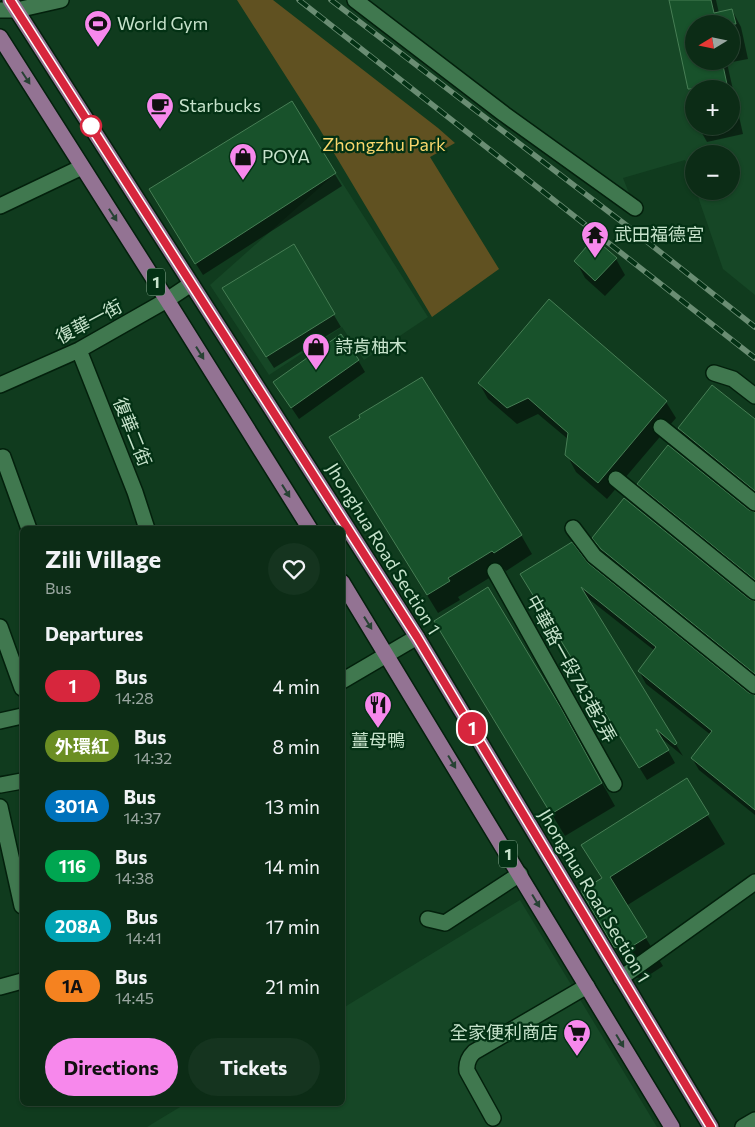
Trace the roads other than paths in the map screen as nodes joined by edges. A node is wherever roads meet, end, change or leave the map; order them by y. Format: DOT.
graph roads {
  1 [pos="61,0"];
  2 [pos="355,0"];
  3 [pos="13,5"];
  4 [pos="0,10"];
  5 [pos="0,37"];
  6 [pos="82,168"];
  7 [pos="0,206"];
  8 [pos="635,208"];
  9 [pos="191,284"];
  10 [pos="167,300"];
  11 [pos="79,350"];
  12 [pos="714,373"];
  13 [pos="0,385"];
  14 [pos="755,396"];
  15 [pos="661,427"];
  16 [pos="0,458"];
  17 [pos="616,479"];
  18 [pos="755,503"];
  19 [pos="28,526"];
  20 [pos="146,526"];
  21 [pos="308,526"];
  22 [pos="573,528"];
  23 [pos="495,571"];
  24 [pos="345,587"];
  25 [pos="755,592"];
  26 [pos="0,627"];
  27 [pos="417,637"];
  28 [pos="387,654"];
  29 [pos="18,661"];
  30 [pos="20,674"];
  31 [pos="345,679"];
  32 [pos="755,686"];
  33 [pos="20,716"];
  34 [pos="0,721"];
  35 [pos="20,781"];
  36 [pos="614,784"];
  37 [pos="0,785"];
  38 [pos="0,807"];
  39 [pos="520,874"];
  40 [pos="755,882"];
  41 [pos="20,897"];
  42 [pos="428,919"];
  43 [pos="621,978"];
  44 [pos="20,982"];
  45 [pos="587,986"];
  46 [pos="0,987"];
  47 [pos="493,1118"];
  48 [pos="755,1120"];
  49 [pos="672,1127"];
  50 [pos="711,1127"];
  51 [pos="743,1127"];
  1 -- 3 [label="street"];
  2 -- 8 [label="street"];
  3 -- 4 [label="street"];
  3 -- 9 [label="main road, Jhonghua Road Section 1 / 1"];
  5 -- 6 [label="main road, 1, one-way"];
  6 -- 7 [label="street"];
  6 -- 10 [label="main road, 1, one-way"];
  9 -- 10 [label="street, 復華一街"];
  9 -- 27 [label="main road, Jhonghua Road Section 1 / 1"];
  10 -- 11 [label="street, 復華一街"];
  10 -- 21 [label="main road, 1, one-way"];
  11 -- 13 [label="street, 復華一街"];
  11 -- 20 [label="street, 復華二街"];
  12 -- 14 [label="street"];
  15 -- 18 [label="street"];
  16 -- 19 [label="street"];
  17 -- 25 [label="street"];
  22 -- 32 [label="street"];
  23 -- 36 [label="street, 中華路一段743巷2弄"];
  24 -- 28 [label="main road, 1, one-way"];
  26 -- 29 [label="street"];
  27 -- 28 [label="street"];
  27 -- 43 [label="main road, Jhonghua Road Section 1 / 1"];
  28 -- 31 [label="street"];
  28 -- 39 [label="main road, 1, one-way"];
  29 -- 30 [label="street"];
  33 -- 34 [label="street"];
  35 -- 37 [label="street"];
  38 -- 41 [label="street"];
  39 -- 42 [label="street"];
  39 -- 45 [label="main road, 1, one-way"];
  40 -- 43 [label="street"];
  43 -- 50 [label="main road, Jhonghua Road Section 1 / 1"];
  44 -- 46 [label="street"];
  45 -- 47 [label="street"];
  45 -- 49 [label="main road, 1, one-way"];
  48 -- 51 [label="street"];
}
